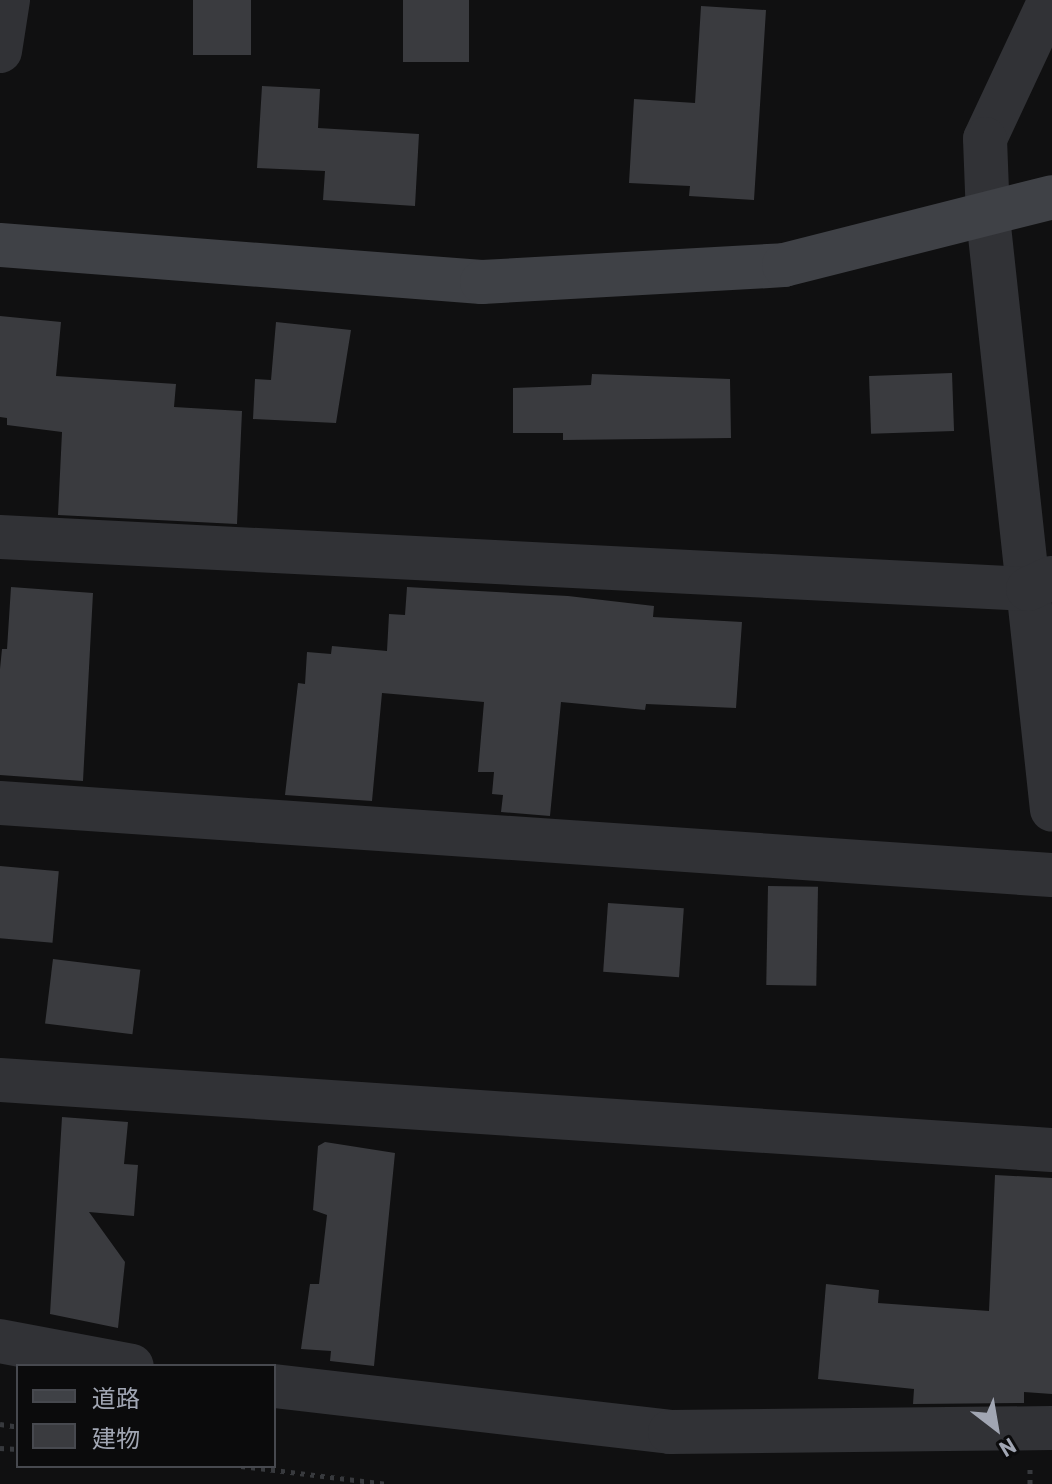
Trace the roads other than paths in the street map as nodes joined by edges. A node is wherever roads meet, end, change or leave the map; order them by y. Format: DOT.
graph roads {
  1 [pos="8,0"];
  2 [pos="1050,0"];
  3 [pos="0,51"];
  4 [pos="1052,197"];
  5 [pos="988,217"];
  6 [pos="0,245"];
  7 [pos="0,537"];
  8 [pos="1040,584"];
  9 [pos="0,803"];
  10 [pos="1052,810"];
  11 [pos="1052,875"];
  12 [pos="0,1080"];
  13 [pos="1052,1150"];
  14 [pos="0,1341"];
  15 [pos="121,1364"];
  16 [pos="276,1386"];
  17 [pos="1052,1428"];
  1 -- 3 [label="street"];
  2 -- 5 [label="street"];
  4 -- 5 [label="street"];
  5 -- 6 [label="street"];
  5 -- 8 [label="street"];
  7 -- 8 [label="street"];
  8 -- 10 [label="street"];
  9 -- 11 [label="street"];
  12 -- 13 [label="street"];
  14 -- 15 [label="street"];
  16 -- 17 [label="street"];
}
